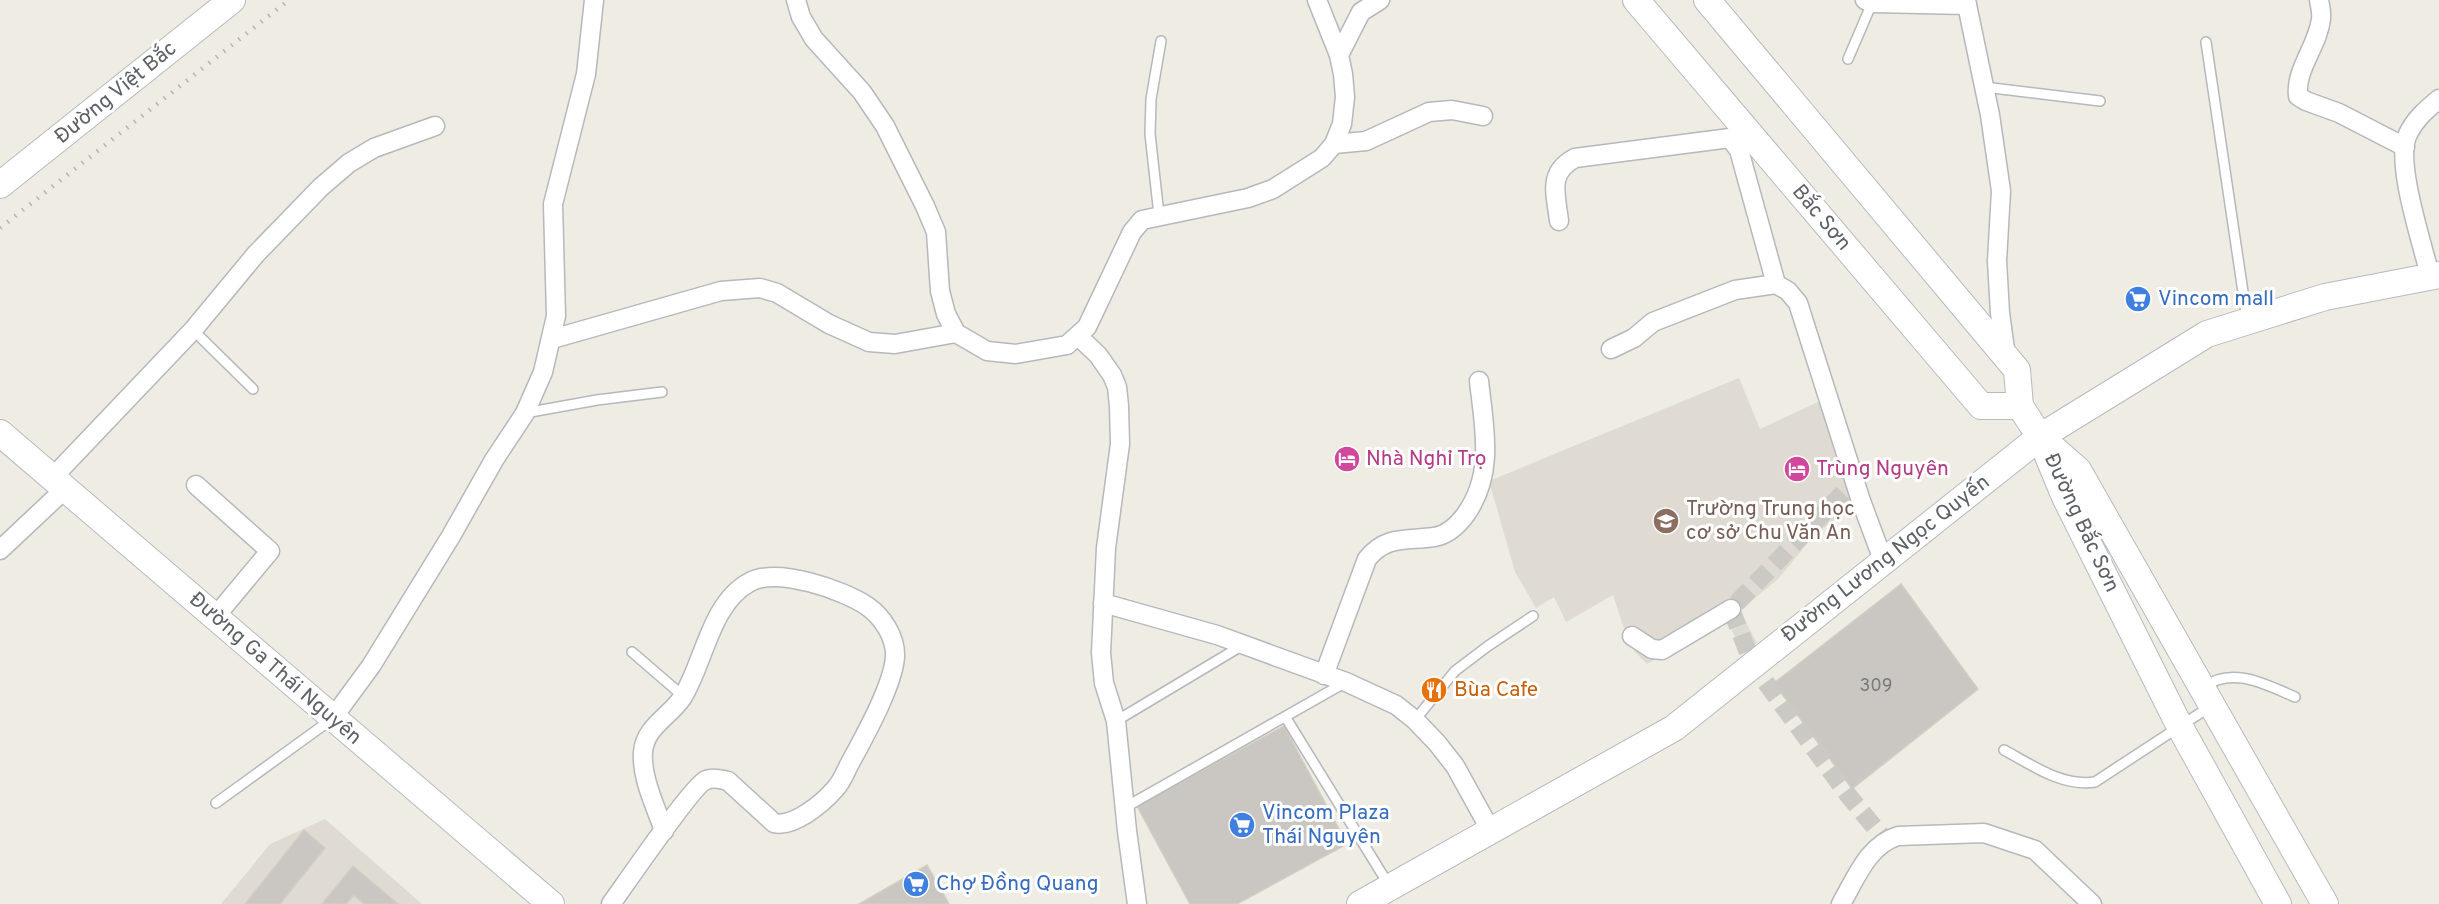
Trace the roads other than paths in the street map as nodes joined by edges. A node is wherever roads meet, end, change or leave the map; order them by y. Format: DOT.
graph roads {
  1 [pos="232,0"];
  2 [pos="594,0"];
  3 [pos="796,0"];
  4 [pos="1317,0"];
  5 [pos="1380,0"];
  6 [pos="1707,0"];
  7 [pos="2319,0"];
  8 [pos="1868,2"];
  9 [pos="1967,3"];
  10 [pos="1635,4"];
  11 [pos="1161,41"];
  12 [pos="2206,42"];
  13 [pos="1339,56"];
  14 [pos="1848,59"];
  15 [pos="1984,87"];
  16 [pos="2439,99"];
  17 [pos="2100,101"];
  18 [pos="1483,116"];
  19 [pos="435,126"];
  20 [pos="1334,144"];
  21 [pos="2405,147"];
  22 [pos="0,185"];
  23 [pos="1159,215"];
  24 [pos="1559,221"];
  25 [pos="2435,275"];
  26 [pos="1776,284"];
  27 [pos="2247,321"];
  28 [pos="193,330"];
  29 [pos="956,333"];
  30 [pos="1079,337"];
  31 [pos="552,339"];
  32 [pos="1611,349"];
  33 [pos="2006,357"];
  34 [pos="1479,381"];
  35 [pos="253,389"];
  36 [pos="662,392"];
  37 [pos="2020,406"];
  38 [pos="525,413"];
  39 [pos="0,433"];
  40 [pos="2040,437"];
  41 [pos="59,483"];
  42 [pos="196,485"];
  43 [pos="0,550"];
  44 [pos="1883,560"];
  45 [pos="1103,603"];
  46 [pos="1731,609"];
  47 [pos="1533,616"];
  48 [pos="215,617"];
  49 [pos="1632,636"];
  50 [pos="1243,645"];
  51 [pos="632,652"];
  52 [pos="1324,675"];
  53 [pos="1346,682"];
  54 [pos="683,696"];
  55 [pos="2206,697"];
  56 [pos="2295,697"];
  57 [pos="1286,718"];
  58 [pos="332,719"];
  59 [pos="1415,720"];
  60 [pos="1116,721"];
  61 [pos="2180,727"];
  62 [pos="2004,750"];
  63 [pos="216,803"];
  64 [pos="1124,808"];
  65 [pos="664,831"];
  66 [pos="1491,831"];
  67 [pos="1390,887"];
  68 [pos="2089,903"];
  69 [pos="551,904"];
  70 [pos="610,904"];
  71 [pos="1137,904"];
  72 [pos="1360,904"];
  73 [pos="1841,904"];
  74 [pos="2278,904"];
  75 [pos="2325,904"];
  1 -- 22 [label="main road, Đường Việt Bắc"];
  2 -- 31 [label="street"];
  3 -- 29 [label="street"];
  4 -- 13 [label="street"];
  5 -- 13 [label="street"];
  6 -- 33 [label="main road"];
  7 -- 21 [label="street"];
  8 -- 9 [label="street"];
  8 -- 14 [label="lane"];
  9 -- 15 [label="street"];
  10 -- 37 [label="main road, Bắc Sơn"];
  11 -- 23 [label="lane"];
  12 -- 27 [label="lane"];
  13 -- 20 [label="street"];
  15 -- 17 [label="lane"];
  15 -- 33 [label="street"];
  16 -- 21 [label="street"];
  18 -- 20 [label="street"];
  19 -- 28 [label="street"];
  20 -- 23 [label="street"];
  21 -- 25 [label="street"];
  23 -- 30 [label="street"];
  24 -- 26 [label="street"];
  25 -- 27 [label="main road, Đường Lương Ngọc Quyến"];
  26 -- 32 [label="street"];
  26 -- 44 [label="street"];
  27 -- 40 [label="main road, Đường Lương Ngọc Quyến"];
  28 -- 35 [label="lane"];
  28 -- 41 [label="street"];
  29 -- 30 [label="street"];
  29 -- 31 [label="street"];
  30 -- 45 [label="street"];
  31 -- 38 [label="street"];
  33 -- 37 [label="main road"];
  34 -- 52 [label="street"];
  36 -- 38 [label="lane"];
  37 -- 40 [label="main road"];
  38 -- 58 [label="street"];
  39 -- 41 [label="main road, Đường Ga Thái Nguyên"];
  40 -- 44 [label="main road, Đường Lương Ngọc Quyến"];
  40 -- 55 [label="main road, Đường Bắc Sơn"];
  40 -- 61 [label="main road, Đường Bắc Sơn"];
  41 -- 43 [label="street"];
  41 -- 48 [label="main road, Đường Ga Thái Nguyên"];
  42 -- 48 [label="street"];
  44 -- 66 [label="main road, Đường Lương Ngọc Quyến"];
  45 -- 50 [label="street"];
  45 -- 60 [label="street"];
  46 -- 49 [label="street"];
  47 -- 59 [label="lane"];
  48 -- 58 [label="main road, Đường Ga Thái Nguyên"];
  50 -- 52 [label="street"];
  50 -- 60 [label="lane"];
  51 -- 54 [label="lane"];
  52 -- 53 [label="street"];
  53 -- 57 [label="lane"];
  53 -- 59 [label="street"];
  54 -- 65 [label="street"];
  54 -- 65 [label="street"];
  55 -- 56 [label="lane"];
  55 -- 61 [label="lane"];
  55 -- 75 [label="main road, Đường Bắc Sơn"];
  57 -- 64 [label="lane"];
  57 -- 67 [label="lane"];
  58 -- 63 [label="lane"];
  58 -- 69 [label="main road, Đường Ga Thái Nguyên"];
  59 -- 66 [label="street"];
  60 -- 64 [label="street"];
  61 -- 62 [label="lane"];
  61 -- 74 [label="main road, Đường Bắc Sơn"];
  64 -- 71 [label="street"];
  65 -- 70 [label="street"];
  66 -- 67 [label="main road, Đường Lương Ngọc Quyến"];
  67 -- 72 [label="main road, Đường Lương Ngọc Quyến"];
  68 -- 73 [label="street"];
}
